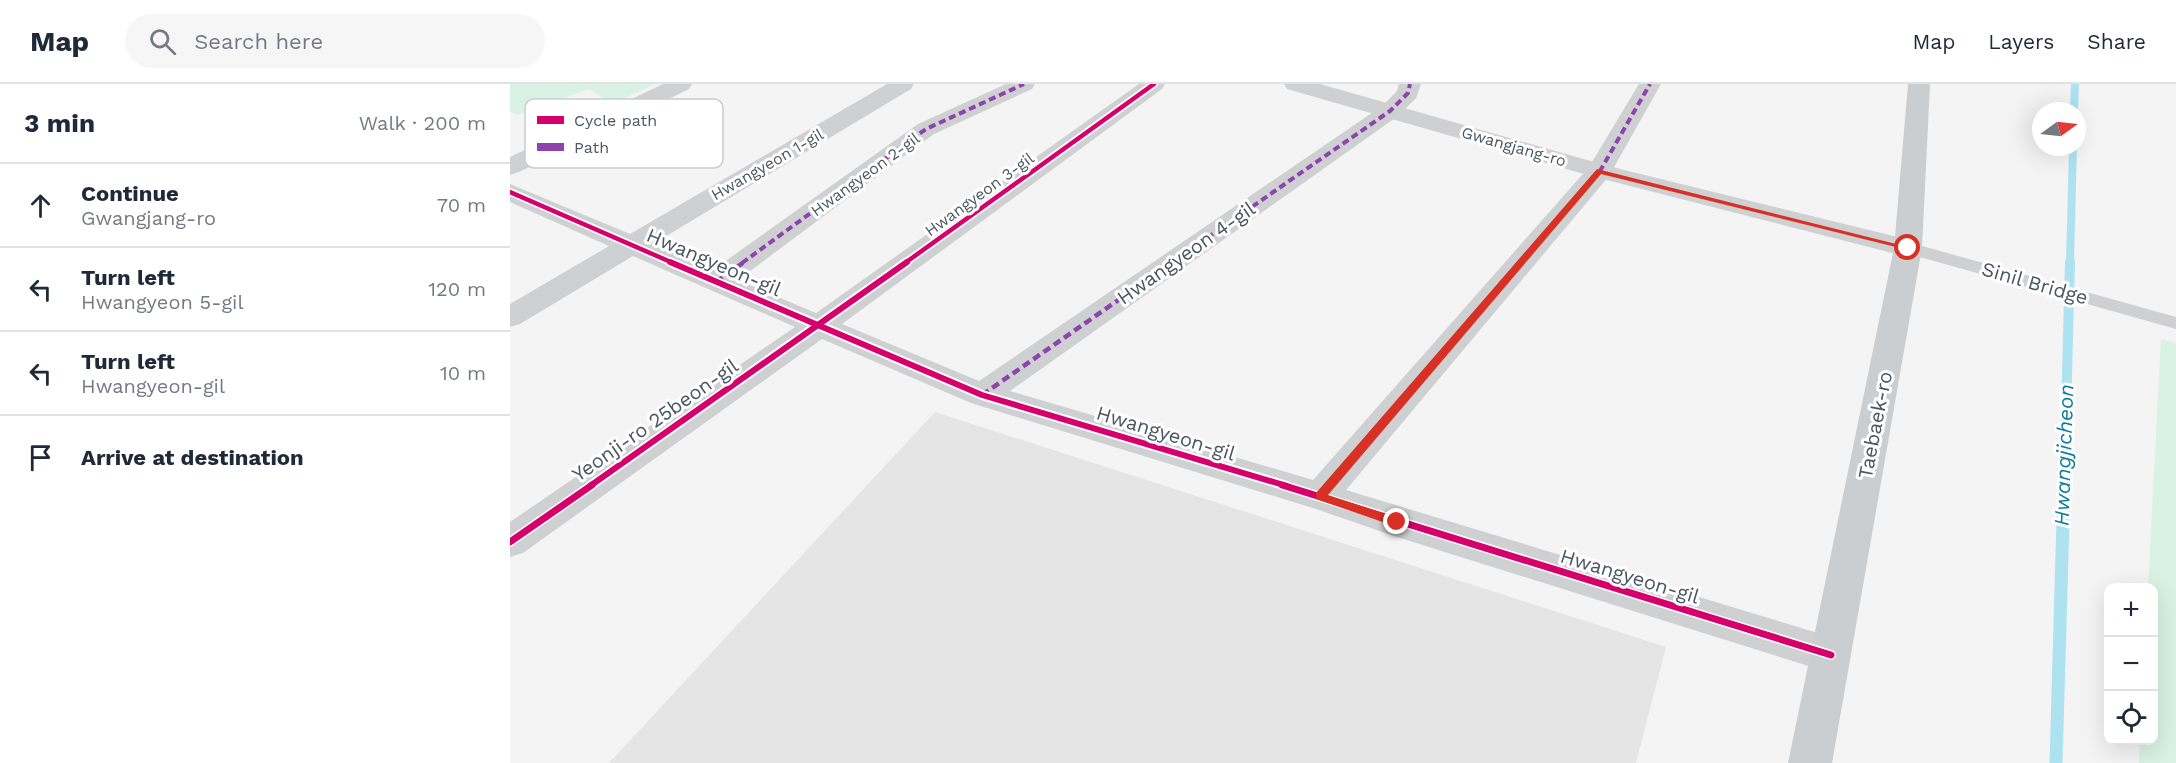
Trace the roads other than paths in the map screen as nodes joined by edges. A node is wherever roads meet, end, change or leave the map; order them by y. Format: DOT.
graph roads {
  1 [pos="681,84"];
  2 [pos="903,84"];
  3 [pos="1024,84"];
  4 [pos="1154,84"];
  5 [pos="1295,84"];
  6 [pos="1410,84"];
  7 [pos="1650,84"];
  8 [pos="1920,84"];
  9 [pos="650,99"];
  10 [pos="1390,111"];
  11 [pos="525,160"];
  12 [pos="510,167"];
  13 [pos="1599,171"];
  14 [pos="510,192"];
  15 [pos="630,245"];
  16 [pos="1908,248"];
  17 [pos="716,282"];
  18 [pos="510,317"];
  19 [pos="2169,321"];
  20 [pos="820,325"];
  21 [pos="982,394"];
  22 [pos="1320,496"];
  23 [pos="510,542"];
  24 [pos="1831,655"];
  25 [pos="1809,763"];
  1 -- 9 [label="street"];
  2 -- 15 [label="street, Hwangyeon 1-gil"];
  3 -- 17 [label="street, Hwangyeon 2-gil"];
  4 -- 20 [label="street, Hwangyeon 3-gil"];
  5 -- 10 [label="street, Gwangjang-ro"];
  6 -- 10 [label="street, Hwangyeon 4-gil"];
  7 -- 13 [label="street"];
  8 -- 16 [label="main road, Taebaek-ro"];
  10 -- 13 [label="street, Gwangjang-ro"];
  10 -- 21 [label="street, Hwangyeon 4-gil"];
  11 -- 12 [label="street"];
  13 -- 16 [label="street, Gwangjang-ro"];
  13 -- 22 [label="street"];
  14 -- 15 [label="street, Hwangyeon-gil"];
  15 -- 17 [label="street, Hwangyeon-gil"];
  15 -- 18 [label="street, Hwangyeon 1-gil"];
  16 -- 19 [label="lane, Sinil Bridge"];
  16 -- 24 [label="main road, Taebaek-ro"];
  17 -- 20 [label="street, Hwangyeon-gil"];
  20 -- 21 [label="street, Hwangyeon-gil"];
  20 -- 23 [label="street, Yeonji-ro 25beon-gil"];
  21 -- 22 [label="street, Hwangyeon-gil"];
  22 -- 24 [label="street, Hwangyeon-gil"];
  24 -- 25 [label="main road, Taebaek-ro"];
}
